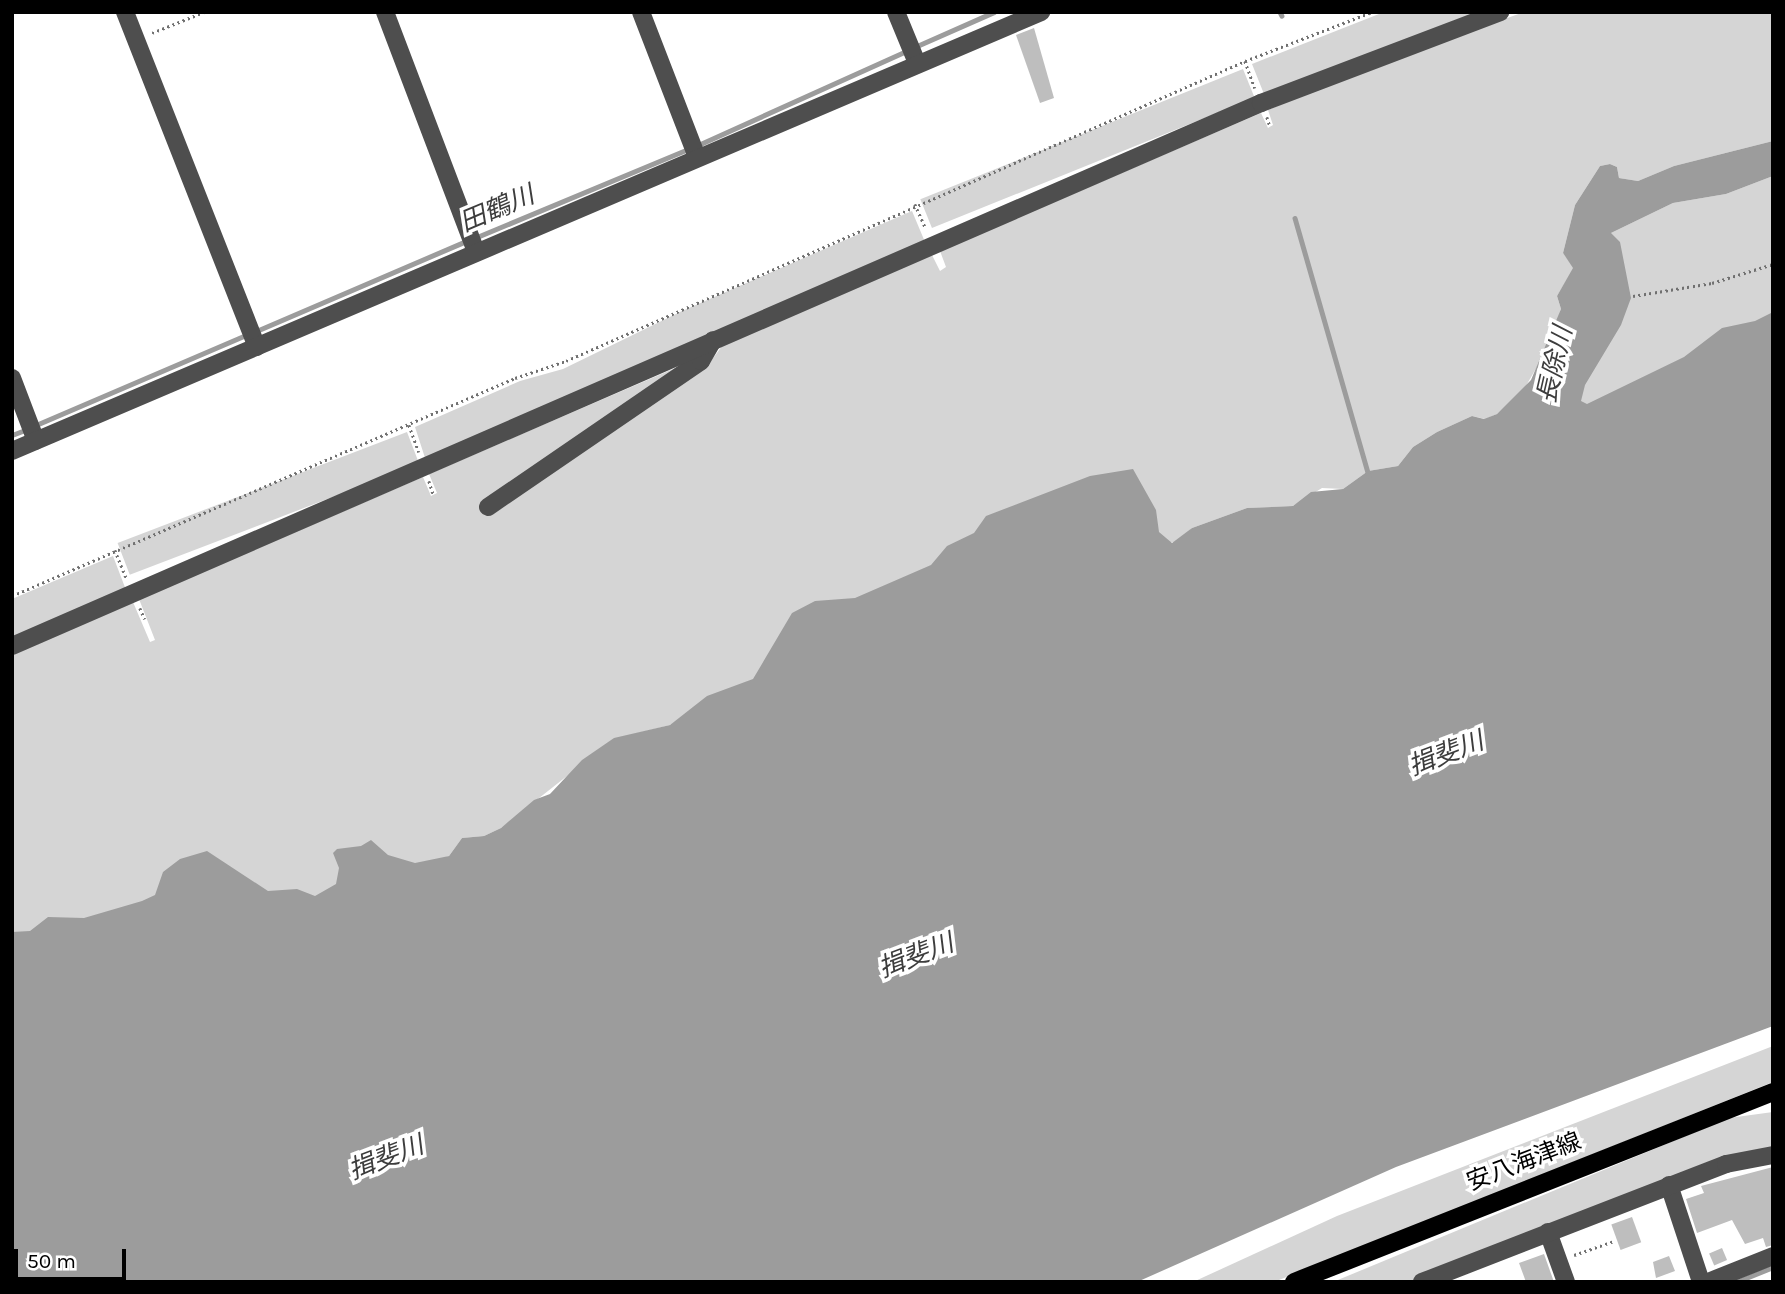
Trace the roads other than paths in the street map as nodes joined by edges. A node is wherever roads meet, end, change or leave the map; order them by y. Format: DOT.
graph roads {
  1 [pos="125,12"];
  2 [pos="385,12"];
  3 [pos="641,12"];
  4 [pos="895,12"];
  5 [pos="1041,12"];
  6 [pos="1500,12"];
  7 [pos="914,56"];
  8 [pos="694,150"];
  9 [pos="475,250"];
  10 [pos="713,340"];
  11 [pos="256,345"];
  12 [pos="12,378"];
  13 [pos="35,439"];
  14 [pos="12,451"];
  15 [pos="488,507"];
  16 [pos="12,646"];
  17 [pos="1767,1098"];
  18 [pos="1773,1155"];
  19 [pos="1669,1185"];
  20 [pos="1548,1232"];
  21 [pos="1773,1256"];
  22 [pos="1294,1282"];
  23 [pos="1422,1282"];
  24 [pos="1566,1282"];
  25 [pos="1701,1282"];
  26 [pos="1708,1282"];
  1 -- 11 [label="street"];
  2 -- 9 [label="street"];
  3 -- 8 [label="street"];
  4 -- 7 [label="street"];
  5 -- 7 [label="street"];
  6 -- 10 [label="street"];
  7 -- 8 [label="street"];
  8 -- 9 [label="street"];
  9 -- 11 [label="street"];
  10 -- 15 [label="street"];
  10 -- 16 [label="street"];
  11 -- 13 [label="street"];
  12 -- 13 [label="street"];
  13 -- 14 [label="street"];
  17 -- 22 [label="main road, 安八海津線"];
  18 -- 19 [label="street"];
  19 -- 20 [label="street"];
  19 -- 25 [label="street"];
  20 -- 23 [label="street"];
  20 -- 24 [label="street"];
  21 -- 26 [label="street"];
}
